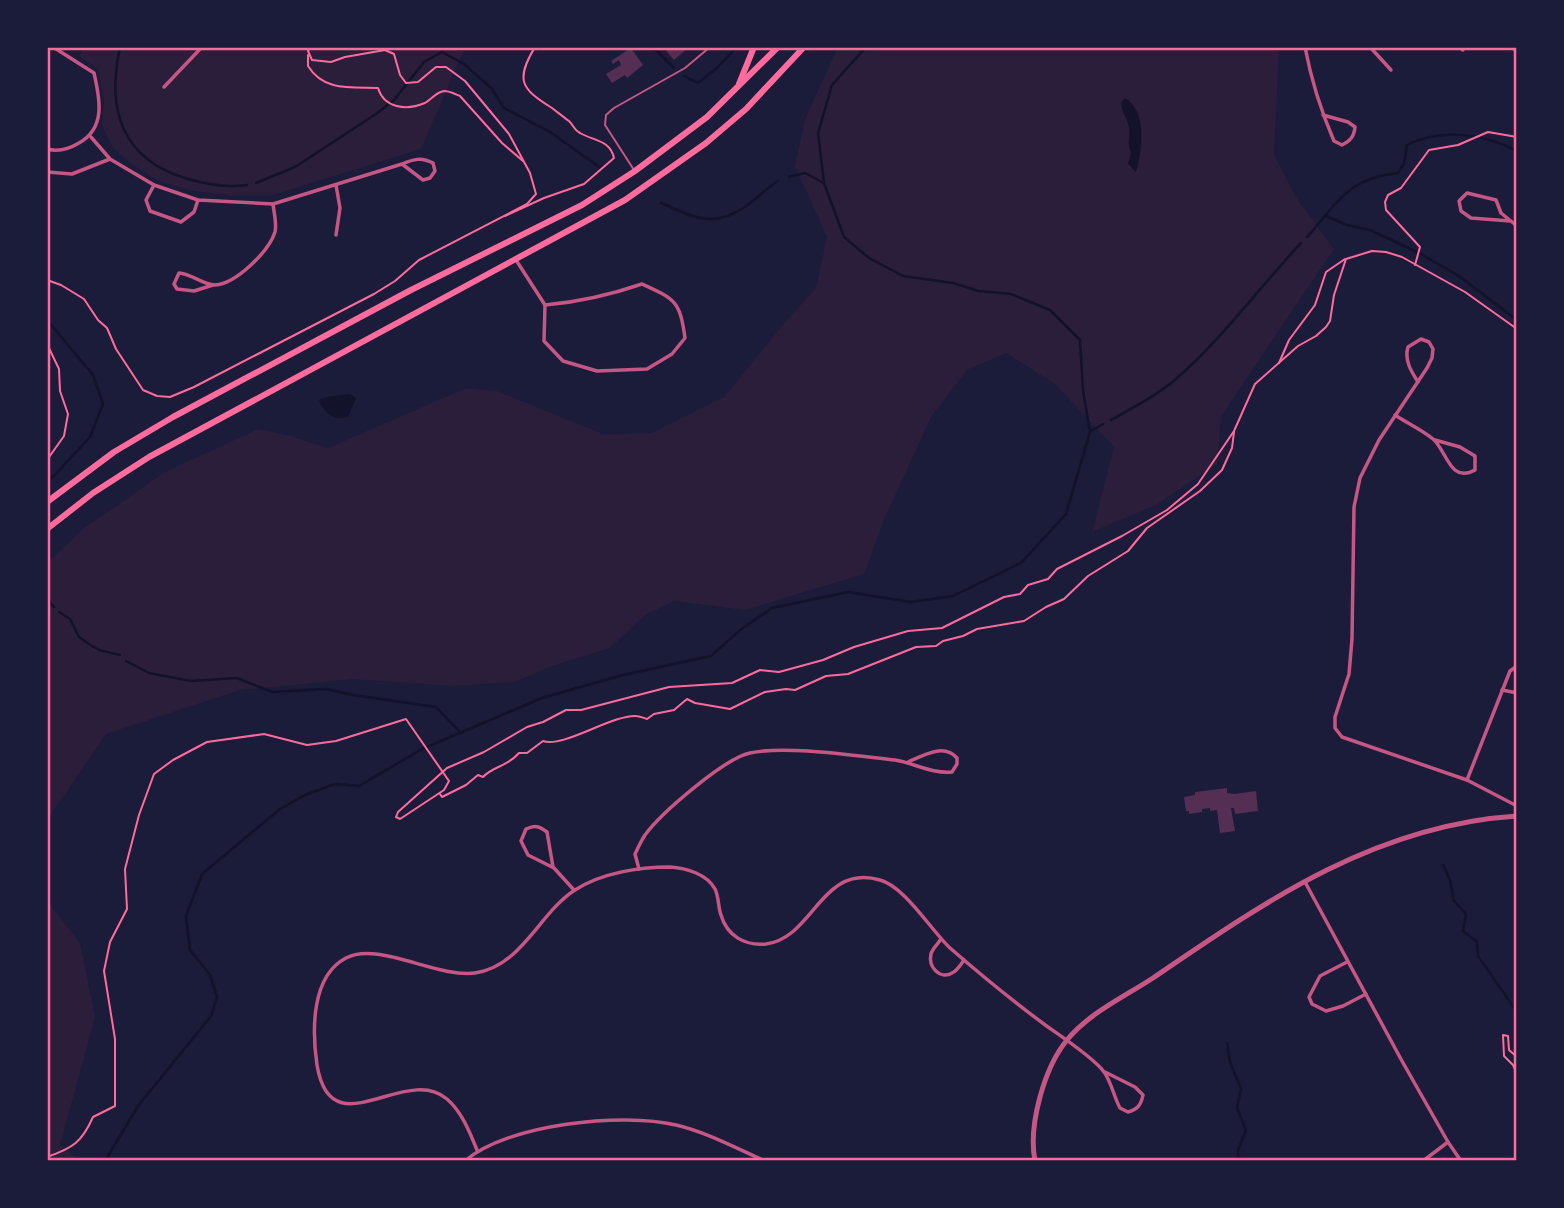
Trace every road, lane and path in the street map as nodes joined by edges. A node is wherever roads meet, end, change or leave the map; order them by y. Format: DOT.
graph roads {
  1 [pos="53,47"];
  2 [pos="201,47"];
  3 [pos="535,47"];
  4 [pos="710,47"];
  5 [pos="754,47"];
  6 [pos="778,47"];
  7 [pos="804,47"];
  8 [pos="1305,47"];
  9 [pos="1370,47"];
  10 [pos="1509,47"];
  11 [pos="309,49"];
  12 [pos="1517,51"];
  13 [pos="1391,71"];
  14 [pos="164,87"];
  15 [pos="737,89"];
  16 [pos="1323,115"];
  17 [pos="91,137"];
  18 [pos="1517,137"];
  19 [pos="47,149"];
  20 [pos="110,159"];
  21 [pos="524,162"];
  22 [pos="402,164"];
  23 [pos="635,171"];
  24 [pos="47,172"];
  25 [pos="336,185"];
  26 [pos="154,186"];
  27 [pos="198,200"];
  28 [pos="273,204"];
  29 [pos="498,218"];
  30 [pos="1510,221"];
  31 [pos="1517,226"];
  32 [pos="336,235"];
  33 [pos="1346,259"];
  34 [pos="516,260"];
  35 [pos="1415,265"];
  36 [pos="47,280"];
  37 [pos="213,285"];
  38 [pos="545,305"];
  39 [pos="1517,329"];
  40 [pos="47,344"];
  41 [pos="1278,365"];
  42 [pos="1418,382"];
  43 [pos="1395,415"];
  44 [pos="1234,431"];
  45 [pos="1435,440"];
  46 [pos="47,460"];
  47 [pos="47,502"];
  48 [pos="47,529"];
  49 [pos="1517,666"];
  50 [pos="1502,690"];
  51 [pos="1517,693"];
  52 [pos="908,762"];
  53 [pos="1467,780"];
  54 [pos="444,790"];
  55 [pos="1517,806"];
  56 [pos="1517,816"];
  57 [pos="554,868"];
  58 [pos="639,869"];
  59 [pos="1304,880"];
  60 [pos="574,890"];
  61 [pos="941,939"];
  62 [pos="964,960"];
  63 [pos="1347,962"];
  64 [pos="1366,994"];
  65 [pos="1067,1040"];
  66 [pos="1517,1057"];
  67 [pos="1105,1072"];
  68 [pos="1517,1074"];
  69 [pos="1448,1142"];
  70 [pos="477,1150"];
  71 [pos="47,1157"];
  72 [pos="465,1161"];
  73 [pos="765,1161"];
  74 [pos="1035,1161"];
  75 [pos="1423,1161"];
  76 [pos="1461,1161"];
  1 -- 17 [label="street"];
  2 -- 14 [label="street"];
  3 -- 29 [label="path"];
  4 -- 23 [label="lane"];
  5 -- 15 [label="main road"];
  6 -- 15 [label="main road"];
  7 -- 34 [label="main road"];
  8 -- 16 [label="street"];
  9 -- 13 [label="street"];
  10 -- 12 [label="path"];
  11 -- 21 [label="path"];
  11 -- 21 [label="path"];
  15 -- 23 [label="main road"];
  16 -- 16 [label="street"];
  17 -- 19 [label="street"];
  17 -- 20 [label="street"];
  18 -- 35 [label="path"];
  20 -- 24 [label="street"];
  20 -- 26 [label="street"];
  21 -- 29 [label="path"];
  22 -- 22 [label="street"];
  22 -- 25 [label="street"];
  23 -- 47 [label="main road"];
  25 -- 28 [label="street"];
  25 -- 32 [label="street"];
  26 -- 27 [label="street"];
  26 -- 27 [label="street"];
  27 -- 28 [label="street"];
  28 -- 37 [label="street"];
  29 -- 36 [label="path"];
  30 -- 30 [label="street"];
  30 -- 31 [label="street"];
  33 -- 35 [label="path"];
  33 -- 41 [label="path"];
  33 -- 41 [label="path"];
  34 -- 38 [label="street"];
  34 -- 48 [label="main road"];
  35 -- 39 [label="path"];
  37 -- 37 [label="street"];
  38 -- 38 [label="street"];
  40 -- 46 [label="path"];
  41 -- 44 [label="path"];
  42 -- 42 [label="street"];
  42 -- 43 [label="street"];
  43 -- 45 [label="street"];
  43 -- 53 [label="street"];
  44 -- 54 [label="path"];
  44 -- 54 [label="path"];
  45 -- 45 [label="street"];
  49 -- 50 [label="street"];
  50 -- 51 [label="street"];
  50 -- 53 [label="street"];
  52 -- 52 [label="street"];
  52 -- 58 [label="street"];
  53 -- 55 [label="street"];
  54 -- 71 [label="path"];
  56 -- 59 [label="street"];
  57 -- 57 [label="street"];
  57 -- 60 [label="street"];
  58 -- 60 [label="street"];
  58 -- 61 [label="street"];
  59 -- 63 [label="street"];
  59 -- 65 [label="street"];
  60 -- 70 [label="street"];
  61 -- 62 [label="street"];
  61 -- 62 [label="street"];
  62 -- 65 [label="street"];
  63 -- 64 [label="street"];
  63 -- 64 [label="street"];
  64 -- 69 [label="street"];
  65 -- 67 [label="street"];
  65 -- 74 [label="street"];
  66 -- 68 [label="path"];
  67 -- 67 [label="street"];
  69 -- 75 [label="street"];
  69 -- 76 [label="street"];
  70 -- 72 [label="street"];
  70 -- 73 [label="street"];
}
